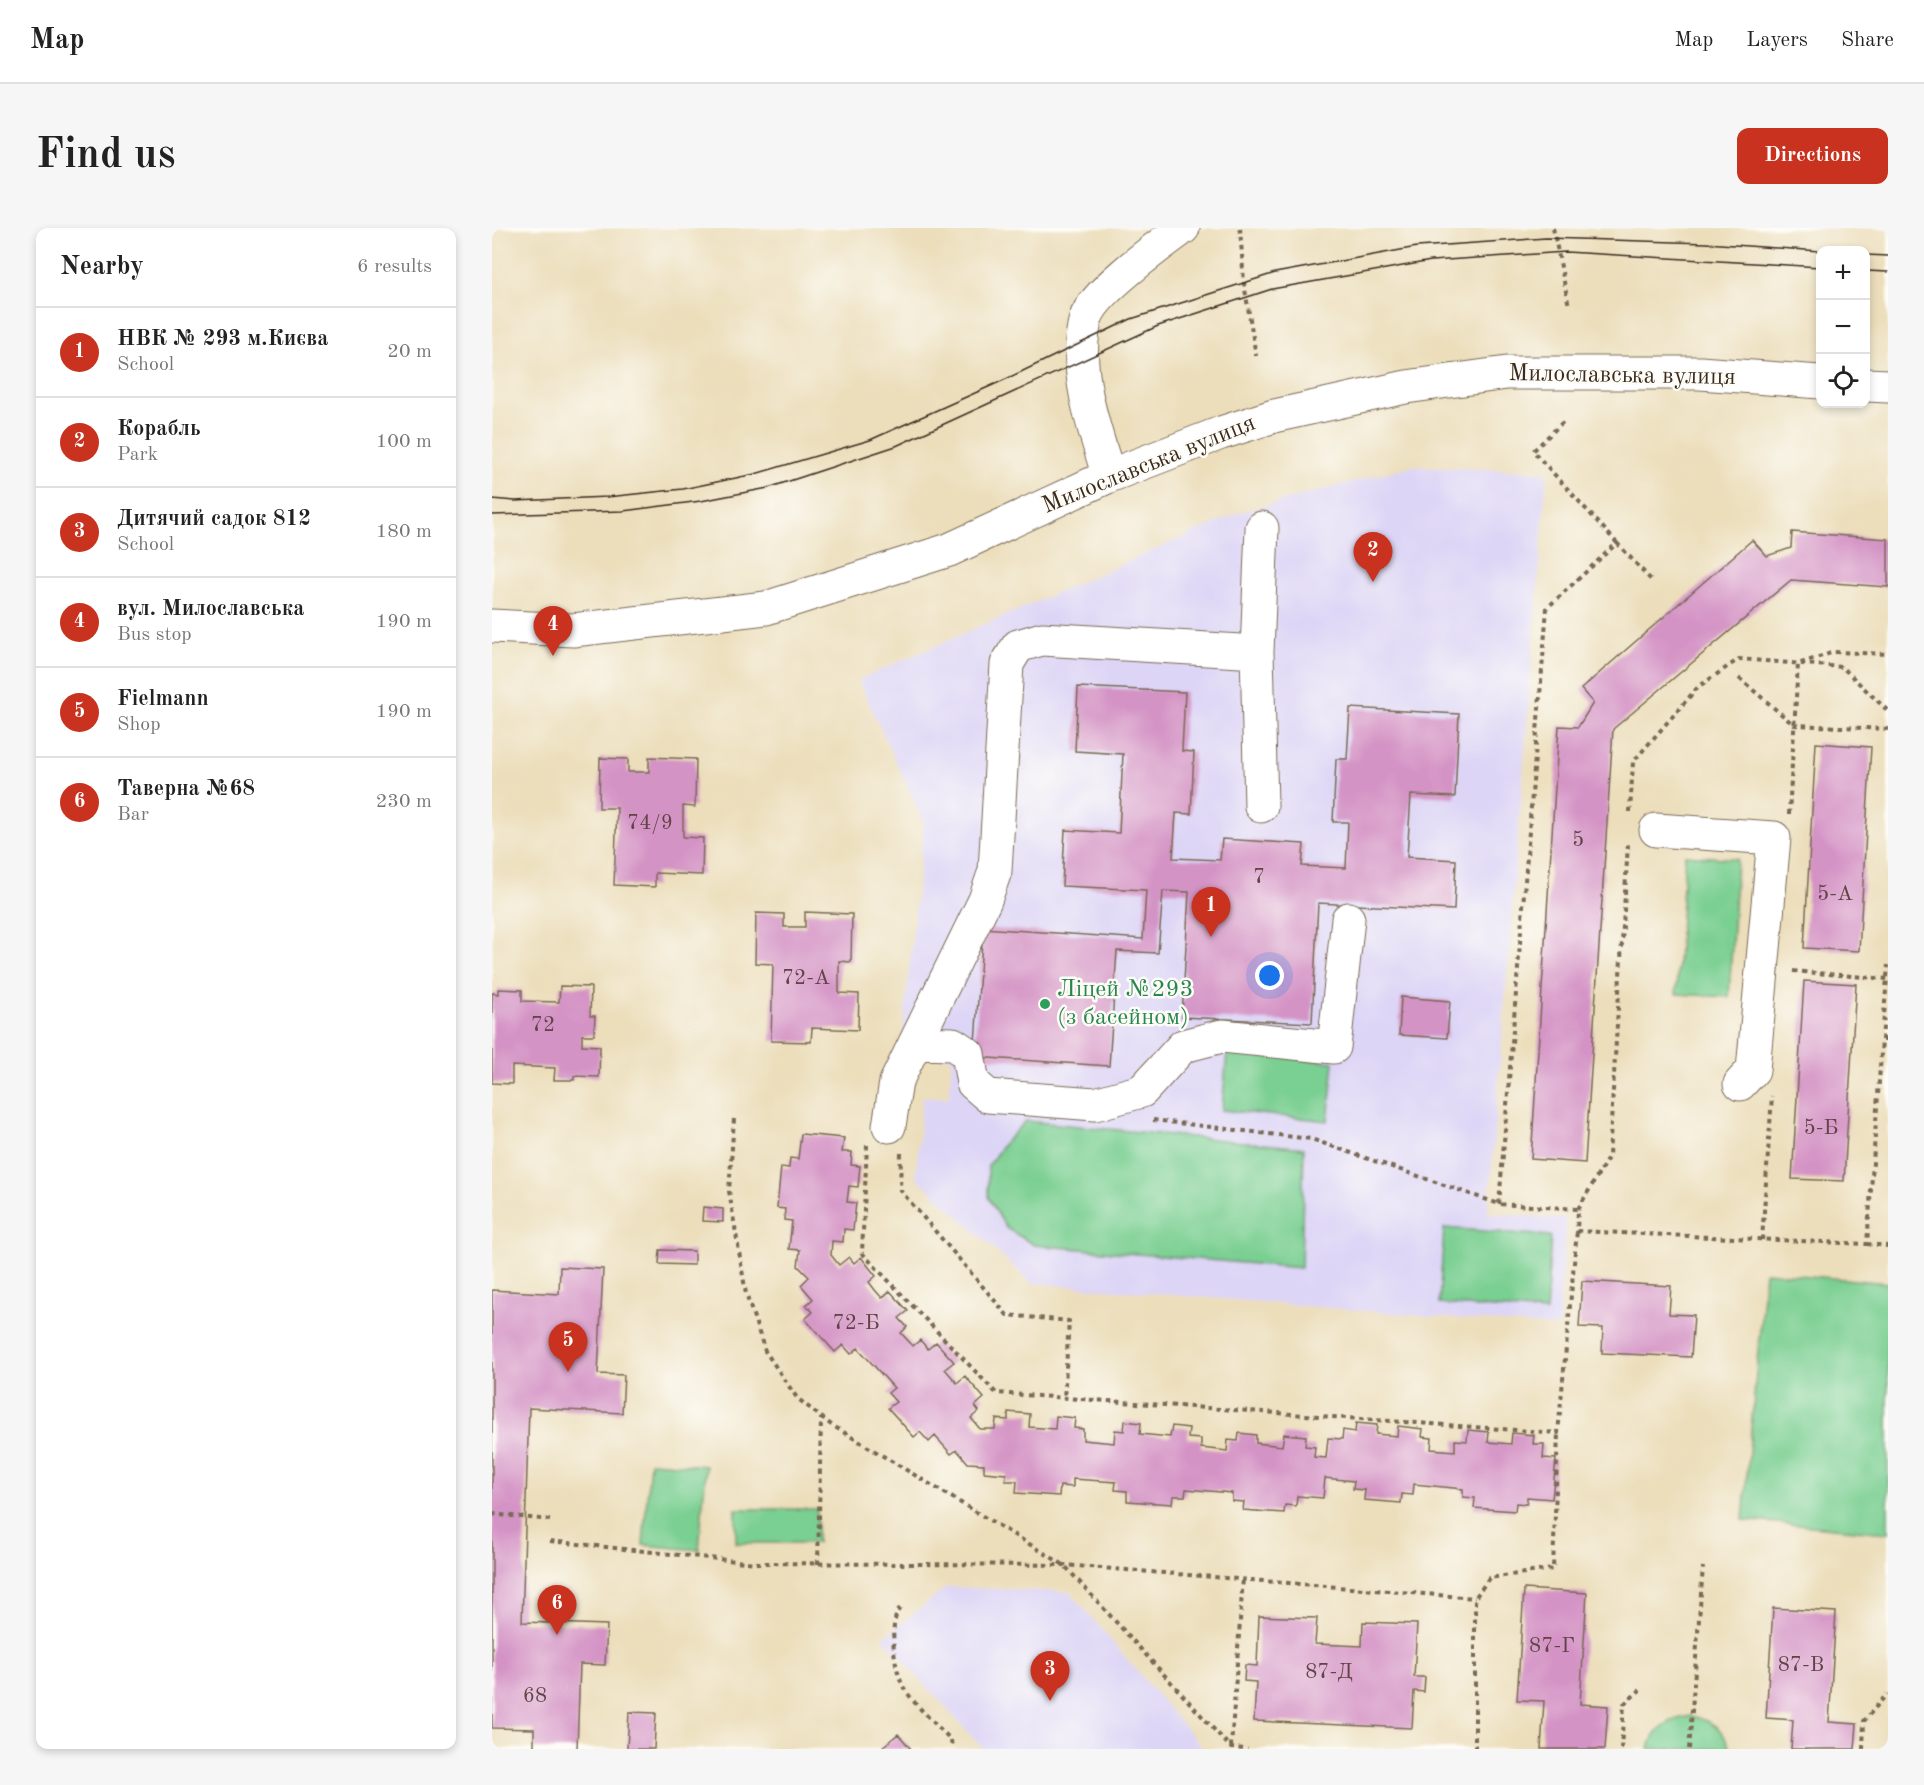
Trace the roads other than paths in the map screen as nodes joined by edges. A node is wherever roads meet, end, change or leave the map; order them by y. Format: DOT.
graph roads {
  1 [pos="1183,228"];
  2 [pos="1816,382"];
  3 [pos="1870,385"];
  4 [pos="1888,386"];
  5 [pos="1109,476"];
  6 [pos="1262,528"];
  7 [pos="492,626"];
  8 [pos="1257,652"];
  9 [pos="1261,806"];
  10 [pos="1638,828"];
  11 [pos="1348,919"];
  12 [pos="915,1043"];
  13 [pos="1740,1084"];
  14 [pos="878,1131"];
  1 -- 5 [label="street"];
  2 -- 5 [label="street, Милославська вулиця"];
  3 -- 4 [label="street"];
  5 -- 7 [label="street, Милославська вулиця"];
  6 -- 8 [label="street"];
  8 -- 9 [label="street"];
  8 -- 12 [label="street"];
  10 -- 13 [label="street"];
  11 -- 12 [label="street"];
  12 -- 14 [label="street"];
}
